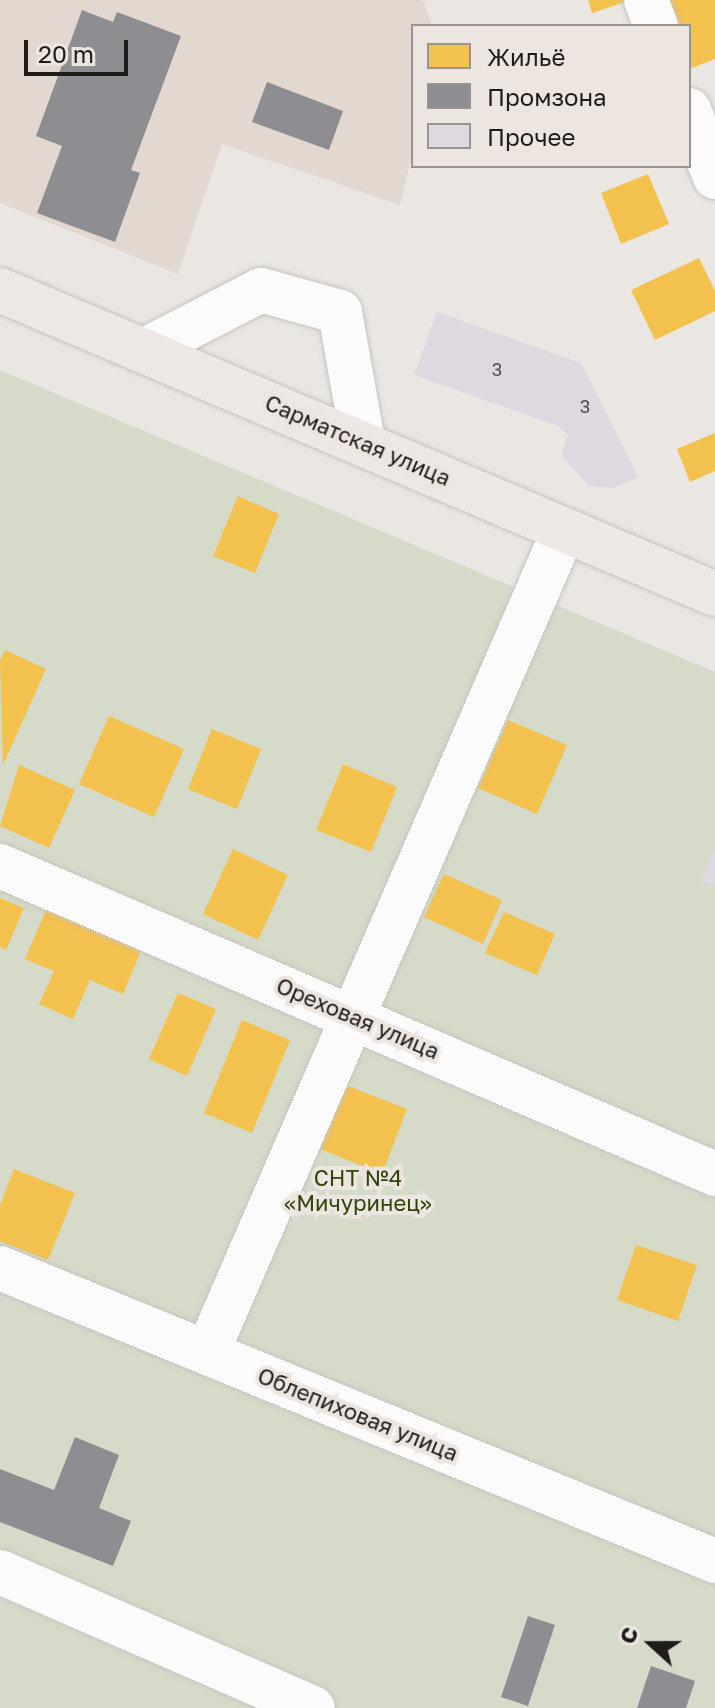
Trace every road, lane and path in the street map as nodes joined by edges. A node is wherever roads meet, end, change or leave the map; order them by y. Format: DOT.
graph roads {
  1 [pos="646,0"];
  2 [pos="655,24"];
  3 [pos="691,115"];
  4 [pos="715,177"];
  5 [pos="0,290"];
  6 [pos="145,350"];
  7 [pos="363,442"];
  8 [pos="564,530"];
  9 [pos="715,594"];
  10 [pos="0,866"];
  11 [pos="351,1014"];
  12 [pos="715,1174"];
  13 [pos="0,1268"];
  14 [pos="207,1353"];
  15 [pos="715,1561"];
  16 [pos="0,1572"];
  17 [pos="313,1708"];
  1 -- 2 [label="street"];
  3 -- 4 [label="street"];
  5 -- 6 [label="main road, Сарматская улица"];
  6 -- 7 [label="main road, Сарматская улица"];
  6 -- 7 [label="street"];
  7 -- 8 [label="main road, Сарматская улица"];
  8 -- 9 [label="main road, Сарматская улица"];
  8 -- 11 [label="street"];
  10 -- 11 [label="street, Ореховая улица"];
  11 -- 12 [label="street, Ореховая улица"];
  11 -- 14 [label="street"];
  13 -- 14 [label="street, Облепиховая улица"];
  14 -- 15 [label="street, Облепиховая улица"];
  16 -- 17 [label="street"];
}
